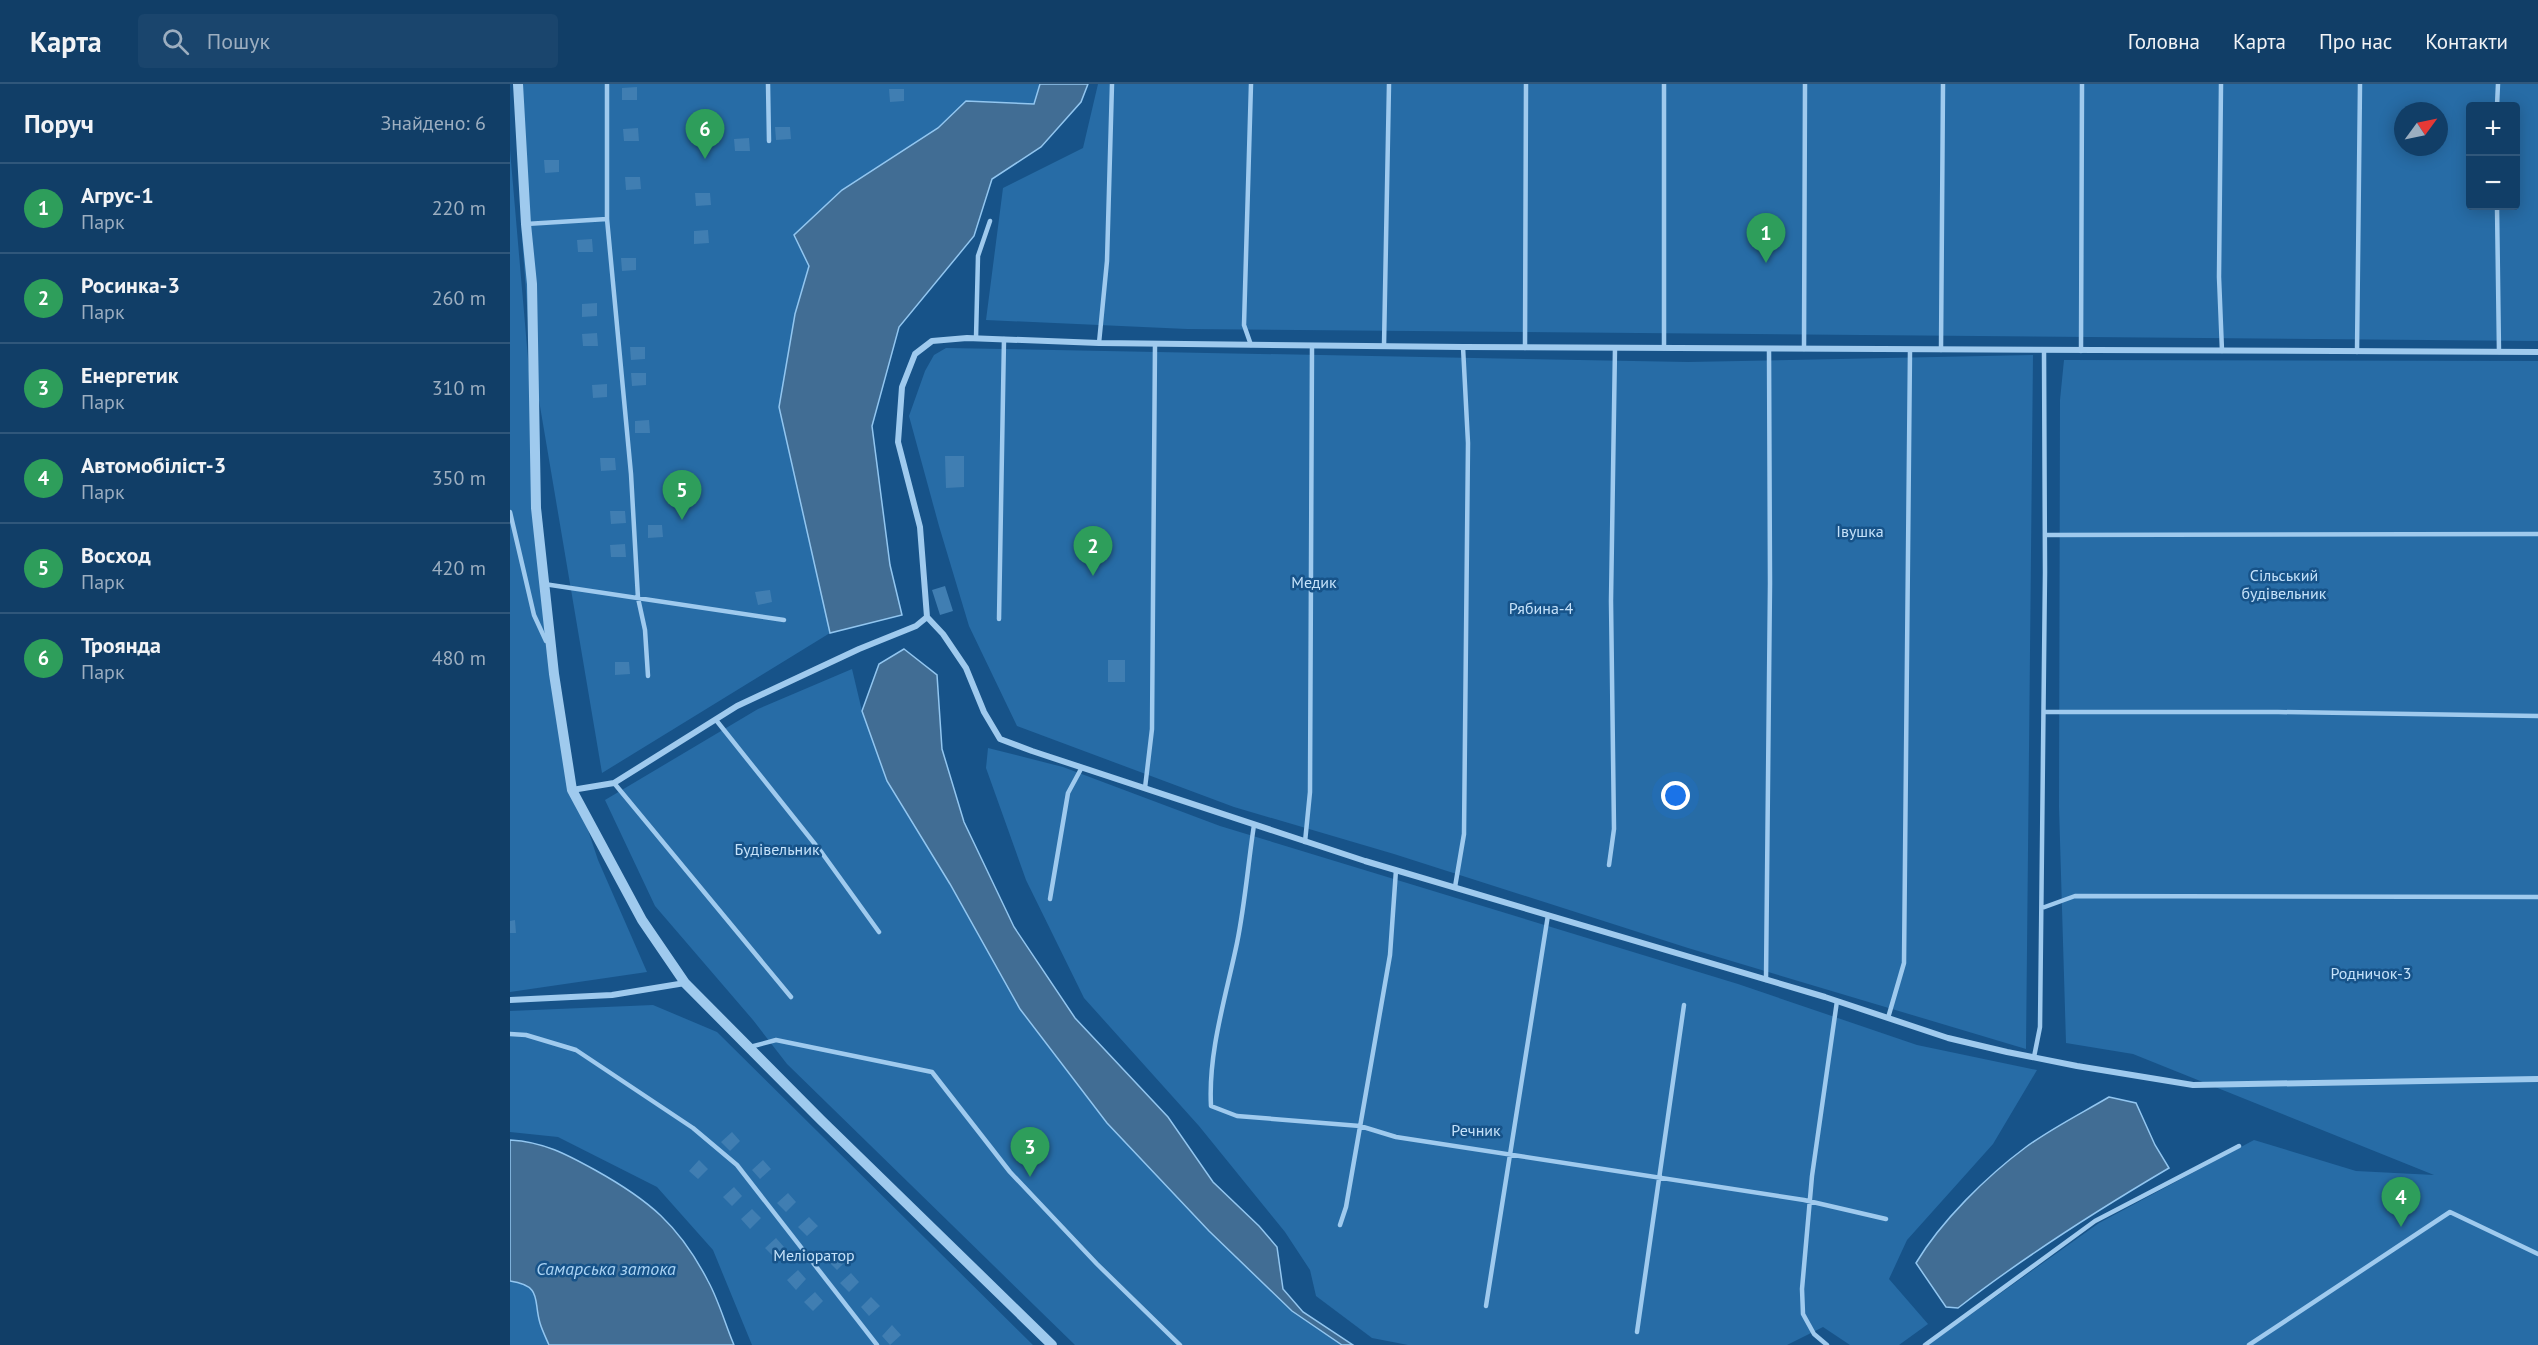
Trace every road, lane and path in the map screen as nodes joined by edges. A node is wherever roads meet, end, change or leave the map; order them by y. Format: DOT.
graph roads {
  1 [pos="518,84"];
  2 [pos="607,84"];
  3 [pos="768,84"];
  4 [pos="1112,84"];
  5 [pos="1251,84"];
  6 [pos="1389,84"];
  7 [pos="1526,84"];
  8 [pos="1664,84"];
  9 [pos="1805,84"];
  10 [pos="1943,84"];
  11 [pos="2082,84"];
  12 [pos="2221,84"];
  13 [pos="2360,84"];
  14 [pos="2498,84"];
  15 [pos="2498,102"];
  16 [pos="768,141"];
  17 [pos="2497,210"];
  18 [pos="607,219"];
  19 [pos="990,221"];
  20 [pos="526,224"];
  21 [pos="976,338"];
  22 [pos="1004,339"];
  23 [pos="1100,343"];
  24 [pos="1155,344"];
  25 [pos="1251,345"];
  26 [pos="1312,345"];
  27 [pos="1384,346"];
  28 [pos="1463,347"];
  29 [pos="1525,348"];
  30 [pos="1615,348"];
  31 [pos="1664,349"];
  32 [pos="1769,349"];
  33 [pos="1804,350"];
  34 [pos="1910,350"];
  35 [pos="1941,350"];
  36 [pos="2044,351"];
  37 [pos="2082,351"];
  38 [pos="2222,352"];
  39 [pos="2357,352"];
  40 [pos="2499,352"];
  41 [pos="2538,352"];
  42 [pos="510,512"];
  43 [pos="2538,534"];
  44 [pos="2045,535"];
  45 [pos="544,584"];
  46 [pos="638,598"];
  47 [pos="927,617"];
  48 [pos="999,619"];
  49 [pos="784,620"];
  50 [pos="554,674"];
  51 [pos="648,676"];
  52 [pos="2044,712"];
  53 [pos="2538,716"];
  54 [pos="716,720"];
  55 [pos="1082,769"];
  56 [pos="614,783"];
  57 [pos="1145,788"];
  58 [pos="573,790"];
  59 [pos="1254,825"];
  60 [pos="1305,842"];
  61 [pos="1609,865"];
  62 [pos="1396,870"];
  63 [pos="1455,888"];
  64 [pos="2538,897"];
  65 [pos="1050,899"];
  66 [pos="2042,908"];
  67 [pos="1548,915"];
  68 [pos="879,932"];
  69 [pos="1766,980"];
  70 [pos="686,983"];
  71 [pos="790,997"];
  72 [pos="510,1000"];
  73 [pos="1837,1001"];
  74 [pos="1684,1005"];
  75 [pos="1888,1018"];
  76 [pos="510,1034"];
  77 [pos="750,1047"];
  78 [pos="2034,1057"];
  79 [pos="2538,1078"];
  80 [pos="1360,1126"];
  81 [pos="2239,1146"];
  82 [pos="1510,1155"];
  83 [pos="1659,1178"];
  84 [pos="1810,1202"];
  85 [pos="1886,1219"];
  86 [pos="1341,1225"];
  87 [pos="2538,1254"];
  88 [pos="1486,1306"];
  89 [pos="1637,1332"];
  90 [pos="877,1345"];
  91 [pos="1052,1345"];
  92 [pos="1180,1345"];
  93 [pos="1827,1345"];
  94 [pos="1925,1345"];
  95 [pos="2249,1345"];
  1 -- 20 [label="street"];
  2 -- 18 [label="lane"];
  3 -- 16 [label="lane"];
  4 -- 23 [label="lane"];
  5 -- 25 [label="lane"];
  6 -- 27 [label="lane"];
  7 -- 29 [label="lane"];
  8 -- 31 [label="lane"];
  9 -- 33 [label="lane"];
  10 -- 35 [label="lane"];
  11 -- 37 [label="lane"];
  12 -- 38 [label="lane"];
  13 -- 39 [label="lane"];
  14 -- 15 [label="lane"];
  17 -- 40 [label="lane"];
  18 -- 20 [label="lane"];
  18 -- 46 [label="lane"];
  19 -- 21 [label="lane"];
  20 -- 45 [label="street"];
  21 -- 22 [label="street"];
  21 -- 47 [label="street"];
  22 -- 23 [label="street"];
  22 -- 48 [label="lane"];
  23 -- 24 [label="street"];
  24 -- 25 [label="street"];
  24 -- 57 [label="lane"];
  25 -- 26 [label="street"];
  26 -- 27 [label="street"];
  26 -- 60 [label="lane"];
  27 -- 28 [label="street"];
  28 -- 29 [label="street"];
  28 -- 63 [label="lane"];
  29 -- 30 [label="street"];
  30 -- 31 [label="street"];
  30 -- 61 [label="lane"];
  31 -- 32 [label="street"];
  32 -- 33 [label="street"];
  32 -- 69 [label="lane"];
  33 -- 34 [label="street"];
  34 -- 35 [label="street"];
  34 -- 75 [label="lane"];
  35 -- 36 [label="street"];
  36 -- 37 [label="street"];
  36 -- 44 [label="lane"];
  37 -- 38 [label="street"];
  38 -- 39 [label="street"];
  39 -- 40 [label="street"];
  40 -- 41 [label="street"];
  42 -- 50 [label="lane"];
  43 -- 44 [label="lane"];
  44 -- 52 [label="lane"];
  45 -- 46 [label="lane"];
  45 -- 50 [label="street"];
  46 -- 49 [label="lane"];
  46 -- 51 [label="lane"];
  47 -- 54 [label="street"];
  47 -- 55 [label="street"];
  50 -- 58 [label="street"];
  52 -- 53 [label="lane"];
  52 -- 66 [label="lane"];
  54 -- 56 [label="street"];
  54 -- 68 [label="lane"];
  55 -- 57 [label="street"];
  55 -- 65 [label="lane"];
  56 -- 58 [label="street"];
  56 -- 71 [label="lane"];
  57 -- 59 [label="street"];
  58 -- 70 [label="street"];
  59 -- 60 [label="street"];
  59 -- 80 [label="lane"];
  60 -- 62 [label="street"];
  62 -- 63 [label="street"];
  62 -- 80 [label="lane"];
  63 -- 67 [label="street"];
  64 -- 66 [label="lane"];
  66 -- 78 [label="lane"];
  67 -- 69 [label="street"];
  67 -- 82 [label="lane"];
  69 -- 73 [label="street"];
  70 -- 72 [label="street"];
  70 -- 77 [label="street"];
  73 -- 75 [label="street"];
  73 -- 84 [label="lane"];
  74 -- 83 [label="lane"];
  75 -- 78 [label="street"];
  76 -- 90 [label="lane"];
  77 -- 91 [label="street"];
  77 -- 92 [label="lane"];
  78 -- 79 [label="street"];
  80 -- 82 [label="lane"];
  80 -- 86 [label="lane"];
  81 -- 94 [label="lane"];
  82 -- 83 [label="lane"];
  82 -- 88 [label="lane"];
  83 -- 84 [label="lane"];
  83 -- 89 [label="lane"];
  84 -- 85 [label="lane"];
  84 -- 93 [label="lane"];
  87 -- 95 [label="lane"];
}
